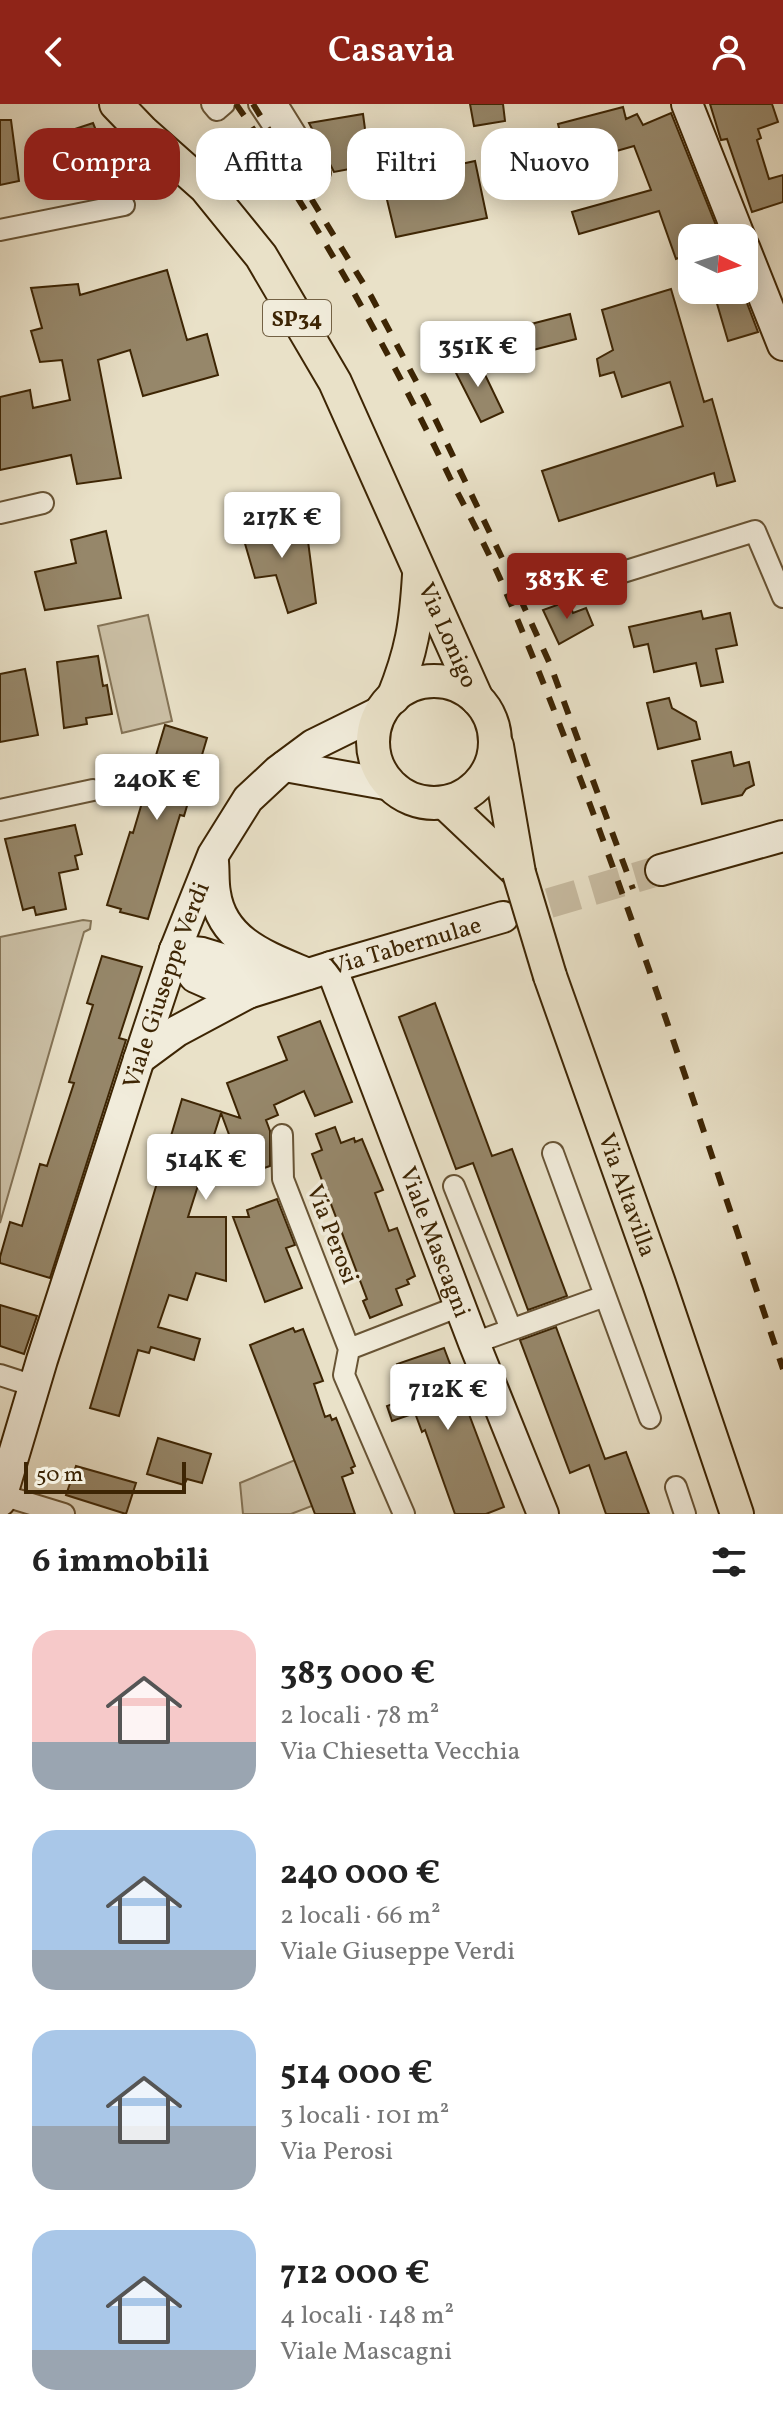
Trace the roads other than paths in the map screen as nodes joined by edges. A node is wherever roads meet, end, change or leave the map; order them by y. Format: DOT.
graph roads {
  1 [pos="116,104"];
  2 [pos="212,104"];
  3 [pos="224,104"];
  4 [pos="259,104"];
  5 [pos="277,104"];
  6 [pos="687,104"];
  7 [pos="124,205"];
  8 [pos="734,224"];
  9 [pos="0,230"];
  10 [pos="758,282"];
  11 [pos="783,345"];
  12 [pos="43,503"];
  13 [pos="0,513"];
  14 [pos="419,572"];
  15 [pos="594,581"];
  16 [pos="783,597"];
  17 [pos="477,699"];
  18 [pos="387,704"];
  19 [pos="495,738"];
  20 [pos="285,766"];
  21 [pos="391,785"];
  22 [pos="93,790"];
  23 [pos="445,803"];
  24 [pos="0,810"];
  25 [pos="783,836"];
  26 [pos="213,855"];
  27 [pos="661,870"];
  28 [pos="519,873"];
  29 [pos="503,917"];
  30 [pos="175,950"];
  31 [pos="320,970"];
  32 [pos="248,993"];
  33 [pos="139,1059"];
  34 [pos="282,1135"];
  35 [pos="553,1153"];
  36 [pos="454,1186"];
  37 [pos="605,1296"];
  38 [pos="460,1306"];
  39 [pos="511,1329"];
  40 [pos="474,1343"];
  41 [pos="349,1349"];
  42 [pos="0,1375"];
  43 [pos="34,1386"];
  44 [pos="650,1418"];
  45 [pos="676,1487"];
  46 [pos="1,1498"];
  47 [pos="64,1514"];
  48 [pos="404,1514"];
  49 [pos="543,1514"];
  50 [pos="685,1514"];
  51 [pos="737,1514"];
  1 -- 14 [label="main road, Via Lonigo / SP34"];
  2 -- 3 [label="street"];
  4 -- 5 [label="street"];
  6 -- 8 [label="street"];
  7 -- 9 [label="street"];
  10 -- 11 [label="street"];
  12 -- 13 [label="street"];
  14 -- 17 [label="main road, Via Lonigo / SP34"];
  14 -- 18 [label="main road, Via Lonigo / SP34"];
  15 -- 16 [label="street"];
  17 -- 18 [label="main road"];
  17 -- 19 [label="main road, SP34"];
  18 -- 20 [label="street, Viale Giuseppe Verdi"];
  18 -- 21 [label="main road, SP34"];
  19 -- 23 [label="main road"];
  19 -- 28 [label="main road, Via Altavilla / SP34"];
  20 -- 21 [label="street"];
  20 -- 26 [label="street, Viale Giuseppe Verdi"];
  21 -- 23 [label="main road"];
  22 -- 24 [label="street"];
  23 -- 28 [label="main road, Via Altavilla / SP34"];
  25 -- 27 [label="street"];
  26 -- 30 [label="street, Viale Giuseppe Verdi"];
  26 -- 31 [label="street, Via Tabernulae"];
  28 -- 51 [label="main road, Via Altavilla / SP34, bridge"];
  29 -- 31 [label="street, Via Tabernulae"];
  30 -- 31 [label="street, Via Tabernulae"];
  30 -- 32 [label="street"];
  30 -- 33 [label="street, Viale Giuseppe Verdi"];
  31 -- 32 [label="street, Via Tabernulae"];
  31 -- 38 [label="street, Viale Mascagni"];
  32 -- 33 [label="street, Via Tabernulae"];
  33 -- 43 [label="street, Viale Giuseppe Verdi"];
  34 -- 41 [label="street, Via Perosi"];
  35 -- 37 [label="street"];
  36 -- 39 [label="street"];
  37 -- 39 [label="street"];
  37 -- 44 [label="street"];
  38 -- 40 [label="street, Viale Mascagni"];
  38 -- 41 [label="street"];
  39 -- 40 [label="street"];
  40 -- 49 [label="street, Viale Mascagni"];
  41 -- 48 [label="street"];
  42 -- 43 [label="street"];
  43 -- 46 [label="street, Viale Giuseppe Verdi"];
  45 -- 50 [label="street"];
  46 -- 47 [label="street"];
}
